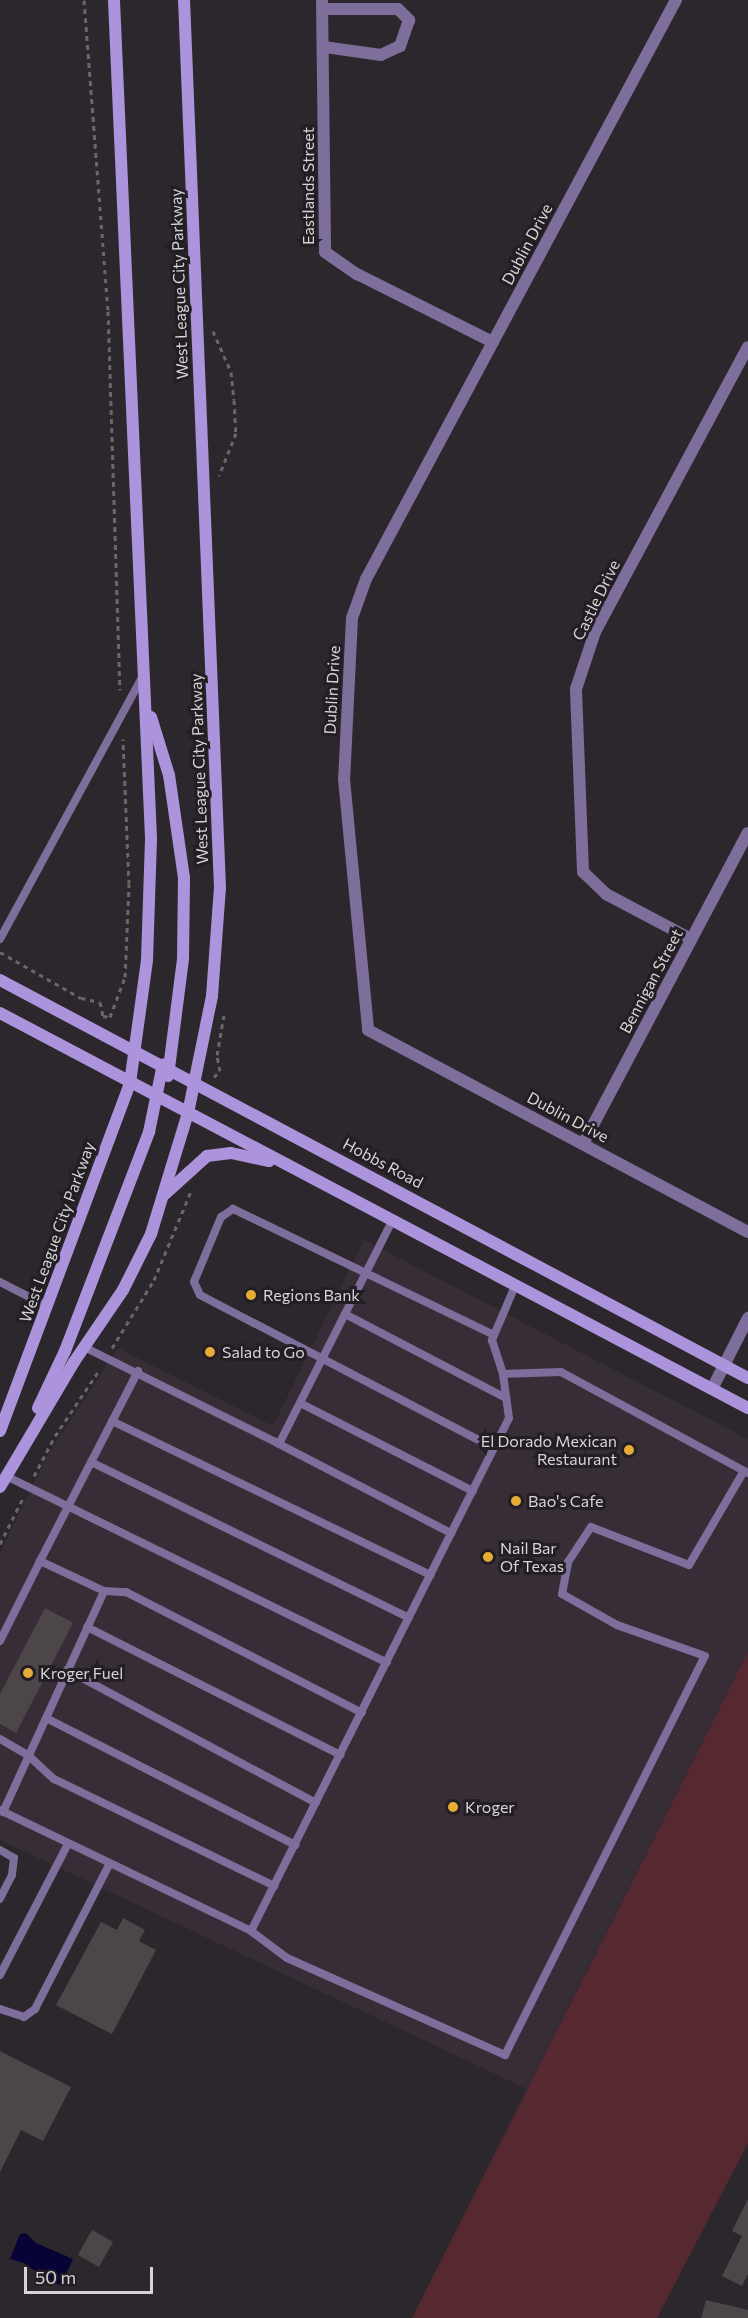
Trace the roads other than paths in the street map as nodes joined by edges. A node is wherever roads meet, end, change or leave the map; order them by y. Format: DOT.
graph roads {
  1 [pos="114,0"];
  2 [pos="184,0"];
  3 [pos="676,0"];
  4 [pos="322,5"];
  5 [pos="324,48"];
  6 [pos="493,342"];
  7 [pos="748,347"];
  8 [pos="144,675"];
  9 [pos="144,690"];
  10 [pos="748,834"];
  11 [pos="0,939"];
  12 [pos="691,939"];
  13 [pos="0,980"];
  14 [pos="0,1013"];
  15 [pos="136,1050"];
  16 [pos="166,1066"];
  17 [pos="194,1081"];
  18 [pos="130,1083"];
  19 [pos="160,1099"];
  20 [pos="188,1113"];
  21 [pos="583,1144"];
  22 [pos="285,1165"];
  23 [pos="164,1195"];
  24 [pos="392,1221"];
  25 [pos="748,1232"];
  26 [pos="366,1272"];
  27 [pos="0,1282"];
  28 [pos="515,1286"];
  29 [pos="47,1306"];
  30 [pos="345,1314"];
  31 [pos="748,1318"];
  32 [pos="494,1335"];
  33 [pos="84,1347"];
  34 [pos="322,1359"];
  35 [pos="724,1364"];
  36 [pos="138,1371"];
  37 [pos="503,1374"];
  38 [pos="748,1378"];
  39 [pos="712,1389"];
  40 [pos="506,1398"];
  41 [pos="300,1403"];
  42 [pos="748,1408"];
  43 [pos="112,1421"];
  44 [pos="0,1431"];
  45 [pos="279,1444"];
  46 [pos="494,1448"];
  47 [pos="91,1462"];
  48 [pos="12,1463"];
  49 [pos="746,1472"];
  50 [pos="3,1481"];
  51 [pos="473,1491"];
  52 [pos="68,1506"];
  53 [pos="452,1533"];
  54 [pos="40,1561"];
  55 [pos="431,1575"];
  56 [pos="104,1591"];
  57 [pos="409,1618"];
  58 [pos="87,1627"];
  59 [pos="0,1641"];
  60 [pos="387,1663"];
  61 [pos="67,1670"];
  62 [pos="362,1713"];
  63 [pos="46,1718"];
  64 [pos="0,1739"];
  65 [pos="340,1755"];
  66 [pos="29,1756"];
  67 [pos="316,1803"];
  68 [pos="2,1811"];
  69 [pos="68,1844"];
  70 [pos="295,1845"];
  71 [pos="0,1850"];
  72 [pos="109,1865"];
  73 [pos="274,1886"];
  74 [pos="0,1899"];
  75 [pos="251,1931"];
  76 [pos="0,1975"];
  77 [pos="0,2009"];
  1 -- 8 [label="main road, West League City Parkway"];
  2 -- 17 [label="main road, West League City Parkway"];
  3 -- 6 [label="street, Dublin Drive"];
  4 -- 5 [label="street, Eastlands Street"];
  4 -- 5 [label="street"];
  5 -- 6 [label="street, Eastlands Street"];
  6 -- 21 [label="street, Dublin Drive"];
  7 -- 12 [label="street, Castle Drive"];
  8 -- 9 [label="main road, West League City Parkway"];
  8 -- 11 [label="lane"];
  9 -- 15 [label="main road, West League City Parkway"];
  9 -- 16 [label="main road"];
  10 -- 12 [label="street, Bennigan Street"];
  12 -- 21 [label="street, Bennigan Street"];
  13 -- 15 [label="main road, Hobbs Road"];
  14 -- 18 [label="main road"];
  15 -- 16 [label="main road, Hobbs Road"];
  15 -- 18 [label="main road, West League City Parkway"];
  16 -- 17 [label="main road, Hobbs Road"];
  16 -- 19 [label="main road"];
  17 -- 20 [label="main road, West League City Parkway"];
  17 -- 35 [label="main road, Hobbs Road"];
  18 -- 19 [label="main road"];
  18 -- 29 [label="main road, West League City Parkway"];
  19 -- 20 [label="main road"];
  19 -- 48 [label="main road"];
  20 -- 22 [label="main road"];
  20 -- 23 [label="main road, West League City Parkway"];
  21 -- 25 [label="street, Dublin Drive"];
  22 -- 23 [label="main road"];
  22 -- 24 [label="main road"];
  23 -- 33 [label="main road, West League City Parkway"];
  24 -- 26 [label="lane"];
  24 -- 28 [label="main road"];
  26 -- 30 [label="lane"];
  26 -- 32 [label="lane"];
  26 -- 34 [label="lane"];
  27 -- 29 [label="lane"];
  28 -- 32 [label="lane"];
  28 -- 39 [label="main road"];
  29 -- 44 [label="main road, West League City Parkway"];
  30 -- 34 [label="lane"];
  30 -- 40 [label="lane"];
  31 -- 35 [label="street"];
  32 -- 37 [label="lane"];
  33 -- 36 [label="lane"];
  33 -- 48 [label="main road, West League City Parkway"];
  34 -- 41 [label="lane"];
  34 -- 46 [label="lane"];
  35 -- 38 [label="main road, Hobbs Road"];
  35 -- 39 [label="street"];
  36 -- 43 [label="lane"];
  36 -- 45 [label="lane"];
  37 -- 40 [label="lane"];
  37 -- 49 [label="lane"];
  39 -- 42 [label="main road"];
  40 -- 46 [label="lane"];
  41 -- 45 [label="lane"];
  41 -- 51 [label="lane"];
  43 -- 47 [label="lane"];
  43 -- 55 [label="lane"];
  45 -- 53 [label="lane"];
  46 -- 51 [label="lane"];
  47 -- 52 [label="lane"];
  47 -- 57 [label="lane"];
  48 -- 50 [label="main road, West League City Parkway"];
  49 -- 75 [label="lane"];
  50 -- 52 [label="lane"];
  51 -- 53 [label="lane"];
  52 -- 54 [label="lane"];
  52 -- 60 [label="lane"];
  53 -- 55 [label="lane"];
  54 -- 56 [label="lane"];
  54 -- 59 [label="lane"];
  55 -- 57 [label="lane"];
  56 -- 58 [label="lane"];
  56 -- 62 [label="lane"];
  57 -- 60 [label="lane"];
  58 -- 61 [label="lane"];
  58 -- 65 [label="lane"];
  60 -- 62 [label="lane"];
  61 -- 63 [label="lane"];
  61 -- 67 [label="lane"];
  62 -- 65 [label="lane"];
  63 -- 66 [label="lane"];
  63 -- 70 [label="lane"];
  64 -- 66 [label="lane"];
  65 -- 67 [label="lane"];
  66 -- 68 [label="lane"];
  66 -- 73 [label="lane"];
  67 -- 70 [label="lane"];
  68 -- 69 [label="lane"];
  69 -- 72 [label="lane"];
  69 -- 76 [label="lane"];
  70 -- 73 [label="lane"];
  71 -- 74 [label="lane"];
  72 -- 75 [label="lane"];
  72 -- 77 [label="lane"];
  73 -- 75 [label="lane"];
}
